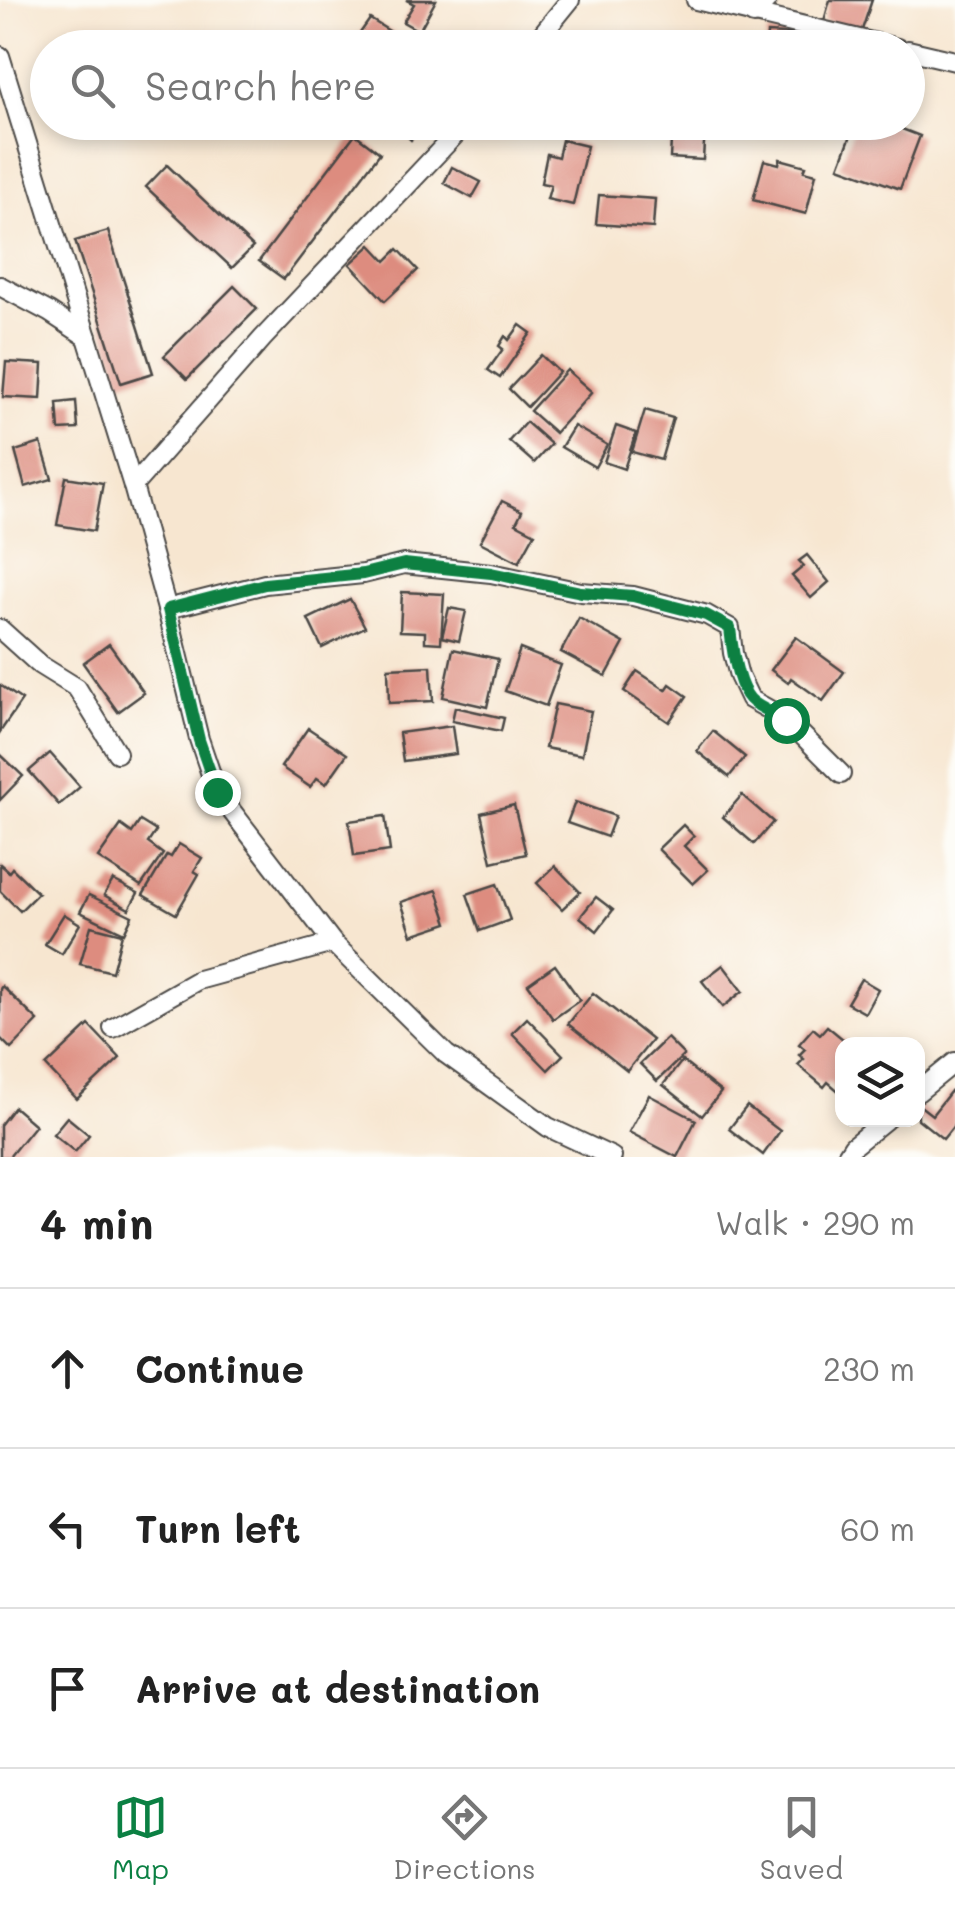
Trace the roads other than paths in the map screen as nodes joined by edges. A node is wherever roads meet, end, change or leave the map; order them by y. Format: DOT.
graph roads {
  1 [pos="570,0"];
  2 [pos="696,0"];
  3 [pos="767,0"];
  4 [pos="753,15"];
  5 [pos="546,30"];
  6 [pos="818,30"];
  7 [pos="925,54"];
  8 [pos="0,56"];
  9 [pos="955,61"];
  10 [pos="449,140"];
  11 [pos="0,286"];
  12 [pos="87,337"];
  13 [pos="133,486"];
  14 [pos="168,609"];
  15 [pos="0,630"];
  16 [pos="117,753"];
  17 [pos="841,774"];
  18 [pos="333,943"];
  19 [pos="113,1028"];
  20 [pos="955,1062"];
  21 [pos="925,1086"];
  22 [pos="876,1127"];
  23 [pos="612,1157"];
  24 [pos="846,1157"];
  1 -- 5 [label="street"];
  2 -- 4 [label="street"];
  3 -- 4 [label="street"];
  4 -- 6 [label="street"];
  7 -- 9 [label="street"];
  8 -- 12 [label="street"];
  10 -- 13 [label="street"];
  11 -- 12 [label="street"];
  12 -- 13 [label="street"];
  13 -- 14 [label="street"];
  14 -- 17 [label="street"];
  14 -- 18 [label="street"];
  15 -- 16 [label="street"];
  18 -- 19 [label="street"];
  18 -- 23 [label="street"];
  20 -- 21 [label="street"];
  22 -- 24 [label="street"];
}
